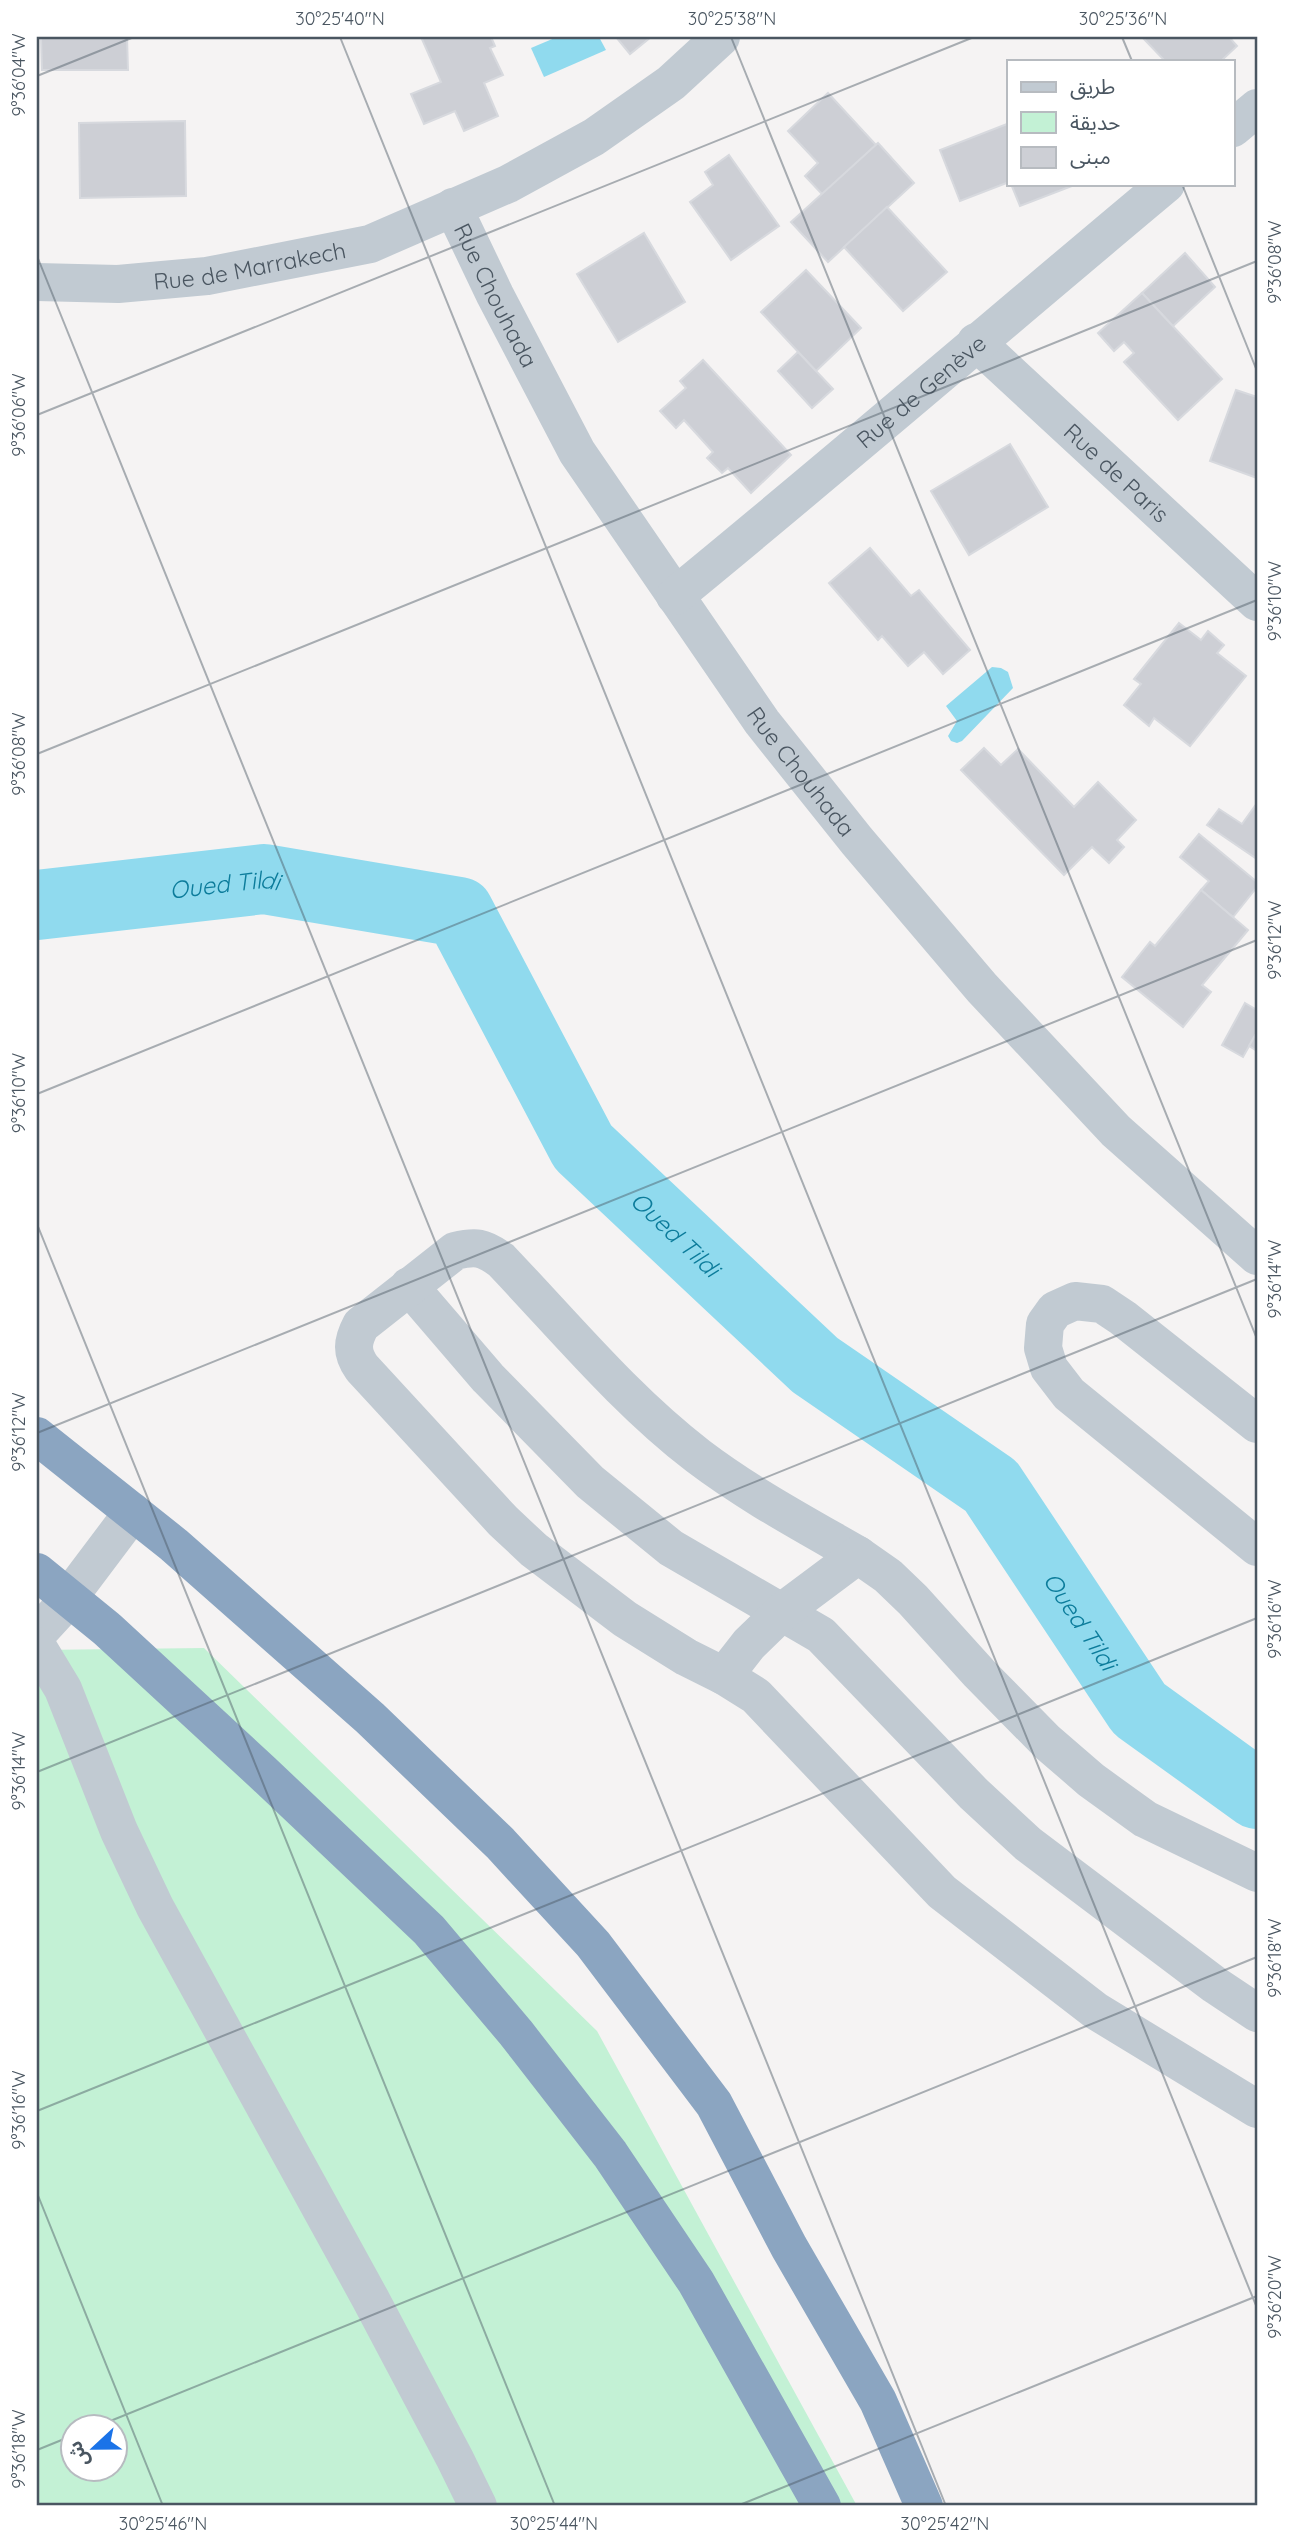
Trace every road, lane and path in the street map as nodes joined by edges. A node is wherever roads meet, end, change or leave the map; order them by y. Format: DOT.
graph roads {
  1 [pos="721,37"];
  2 [pos="1257,108"];
  3 [pos="1234,127"];
  4 [pos="1164,186"];
  5 [pos="453,207"];
  6 [pos="37,282"];
  7 [pos="976,342"];
  8 [pos="675,596"];
  9 [pos="1257,602"];
  10 [pos="1257,1255"];
  11 [pos="409,1286"];
  12 [pos="1257,1424"];
  13 [pos="37,1436"];
  14 [pos="133,1513"];
  15 [pos="1257,1547"];
  16 [pos="858,1555"];
  17 [pos="37,1572"];
  18 [pos="68,1598"];
  19 [pos="783,1612"];
  20 [pos="37,1634"];
  21 [pos="37,1646"];
  22 [pos="724,1676"];
  23 [pos="1257,1873"];
  24 [pos="1257,2013"];
  25 [pos="1257,2109"];
  26 [pos="478,2506"];
  27 [pos="822,2506"];
  28 [pos="924,2506"];
  1 -- 5 [label="street, Rue de Marrakech"];
  2 -- 3 [label="street"];
  4 -- 7 [label="street, Rue de Genève"];
  5 -- 6 [label="street, Rue de Marrakech"];
  5 -- 8 [label="street, Rue Chouhada"];
  7 -- 8 [label="street, Rue de Genève"];
  7 -- 9 [label="street, Rue de Paris"];
  8 -- 10 [label="street, Rue Chouhada"];
  11 -- 16 [label="street"];
  11 -- 19 [label="street"];
  11 -- 22 [label="street"];
  12 -- 15 [label="street"];
  13 -- 14 [label="highway"];
  14 -- 18 [label="street"];
  14 -- 28 [label="highway"];
  16 -- 19 [label="street"];
  16 -- 23 [label="street"];
  17 -- 18 [label="highway"];
  18 -- 20 [label="street"];
  18 -- 27 [label="highway"];
  19 -- 22 [label="street"];
  19 -- 24 [label="street"];
  21 -- 26 [label="street"];
  22 -- 25 [label="street"];
}
